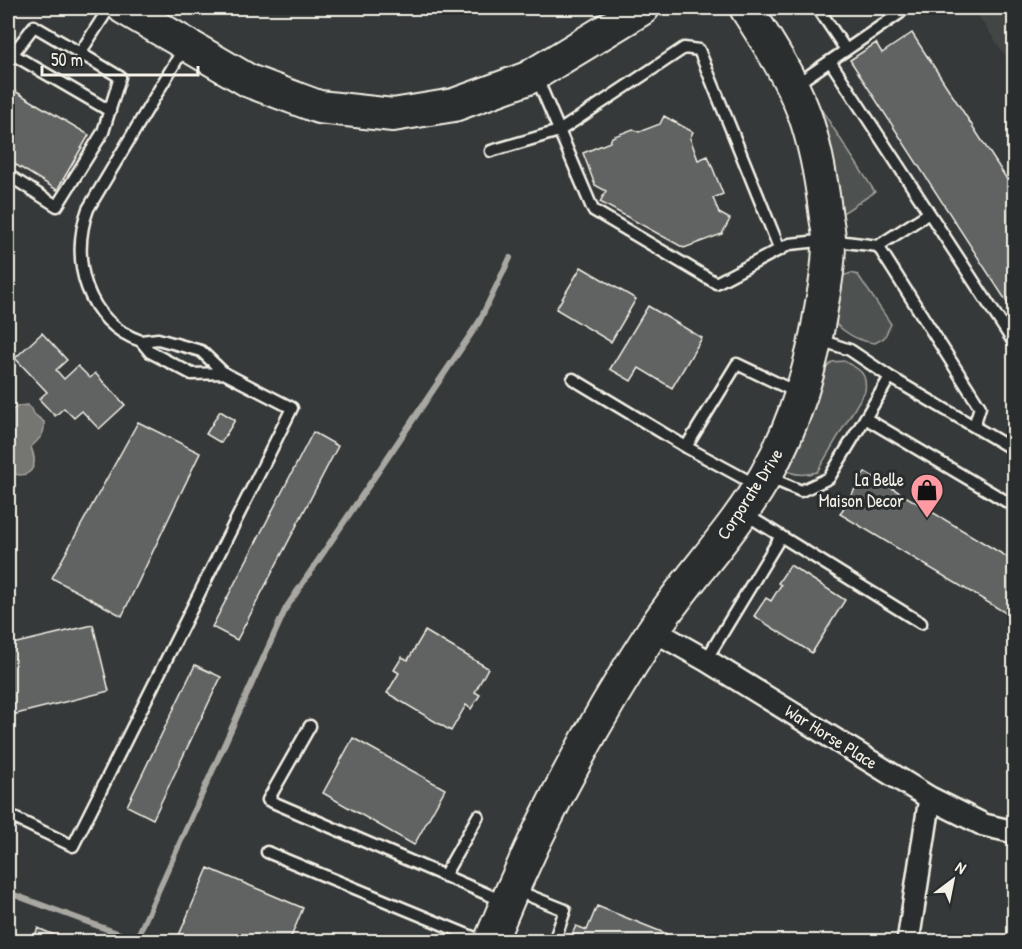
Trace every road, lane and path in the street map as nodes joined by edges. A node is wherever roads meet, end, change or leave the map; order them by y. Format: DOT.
graph roads {
  1 [pos="109,8"];
  2 [pos="124,8"];
  3 [pos="643,8"];
  4 [pos="746,8"];
  5 [pos="818,8"];
  6 [pos="897,8"];
  7 [pos="187,44"];
  8 [pos="846,50"];
  9 [pos="80,54"];
  10 [pos="10,57"];
  11 [pos="830,61"];
  12 [pos="535,74"];
  13 [pos="791,88"];
  14 [pos="110,111"];
  15 [pos="559,131"];
  16 [pos="491,152"];
  17 [pos="8,175"];
  18 [pos="929,213"];
  19 [pos="829,240"];
  20 [pos="878,246"];
  21 [pos="780,250"];
  22 [pos="817,339"];
  23 [pos="141,341"];
  24 [pos="1014,343"];
  25 [pos="224,373"];
  26 [pos="890,377"];
  27 [pos="573,379"];
  28 [pos="801,394"];
  29 [pos="865,418"];
  30 [pos="974,426"];
  31 [pos="686,447"];
  32 [pos="1014,450"];
  33 [pos="762,481"];
  34 [pos="1014,506"];
  35 [pos="742,512"];
  36 [pos="781,536"];
  37 [pos="921,623"];
  38 [pos="653,630"];
  39 [pos="706,660"];
  40 [pos="310,726"];
  41 [pos="930,798"];
  42 [pos="8,815"];
  43 [pos="478,816"];
  44 [pos="1014,832"];
  45 [pos="267,852"];
  46 [pos="444,876"];
  47 [pos="509,896"];
  48 [pos="485,942"];
  49 [pos="490,942"];
  50 [pos="554,942"];
  51 [pos="908,942"];
  1 -- 9 [label="lane"];
  2 -- 7 [label="street"];
  3 -- 12 [label="street"];
  4 -- 13 [label="street, Corporate Drive"];
  5 -- 8 [label="lane"];
  6 -- 8 [label="lane"];
  7 -- 12 [label="street"];
  7 -- 23 [label="lane"];
  8 -- 11 [label="lane"];
  9 -- 10 [label="lane"];
  9 -- 14 [label="lane"];
  10 -- 14 [label="lane"];
  11 -- 13 [label="lane"];
  11 -- 18 [label="lane"];
  12 -- 15 [label="lane"];
  13 -- 19 [label="street, Corporate Drive"];
  14 -- 17 [label="lane"];
  15 -- 16 [label="lane"];
  15 -- 21 [label="lane"];
  15 -- 21 [label="lane"];
  18 -- 20 [label="lane"];
  18 -- 24 [label="lane"];
  19 -- 20 [label="lane"];
  19 -- 21 [label="lane"];
  19 -- 22 [label="street, Corporate Drive"];
  20 -- 30 [label="lane"];
  22 -- 26 [label="lane"];
  22 -- 28 [label="street, Corporate Drive"];
  23 -- 25 [label="lane"];
  23 -- 25 [label="lane"];
  25 -- 42 [label="lane"];
  26 -- 29 [label="lane"];
  26 -- 30 [label="lane"];
  27 -- 31 [label="lane"];
  28 -- 31 [label="lane"];
  28 -- 33 [label="street, Corporate Drive"];
  29 -- 33 [label="lane"];
  29 -- 34 [label="lane"];
  30 -- 32 [label="lane"];
  31 -- 33 [label="lane"];
  33 -- 35 [label="street, Corporate Drive"];
  35 -- 36 [label="lane"];
  35 -- 38 [label="street, Corporate Drive"];
  36 -- 37 [label="lane"];
  36 -- 39 [label="lane"];
  38 -- 39 [label="street, War Horse Place"];
  38 -- 47 [label="street, Corporate Drive"];
  39 -- 41 [label="street, War Horse Place"];
  40 -- 46 [label="lane"];
  41 -- 44 [label="street, War Horse Place"];
  41 -- 51 [label="street"];
  43 -- 46 [label="lane"];
  45 -- 48 [label="lane"];
  46 -- 47 [label="lane"];
  47 -- 49 [label="street, Corporate Drive"];
  47 -- 50 [label="lane"];
}
